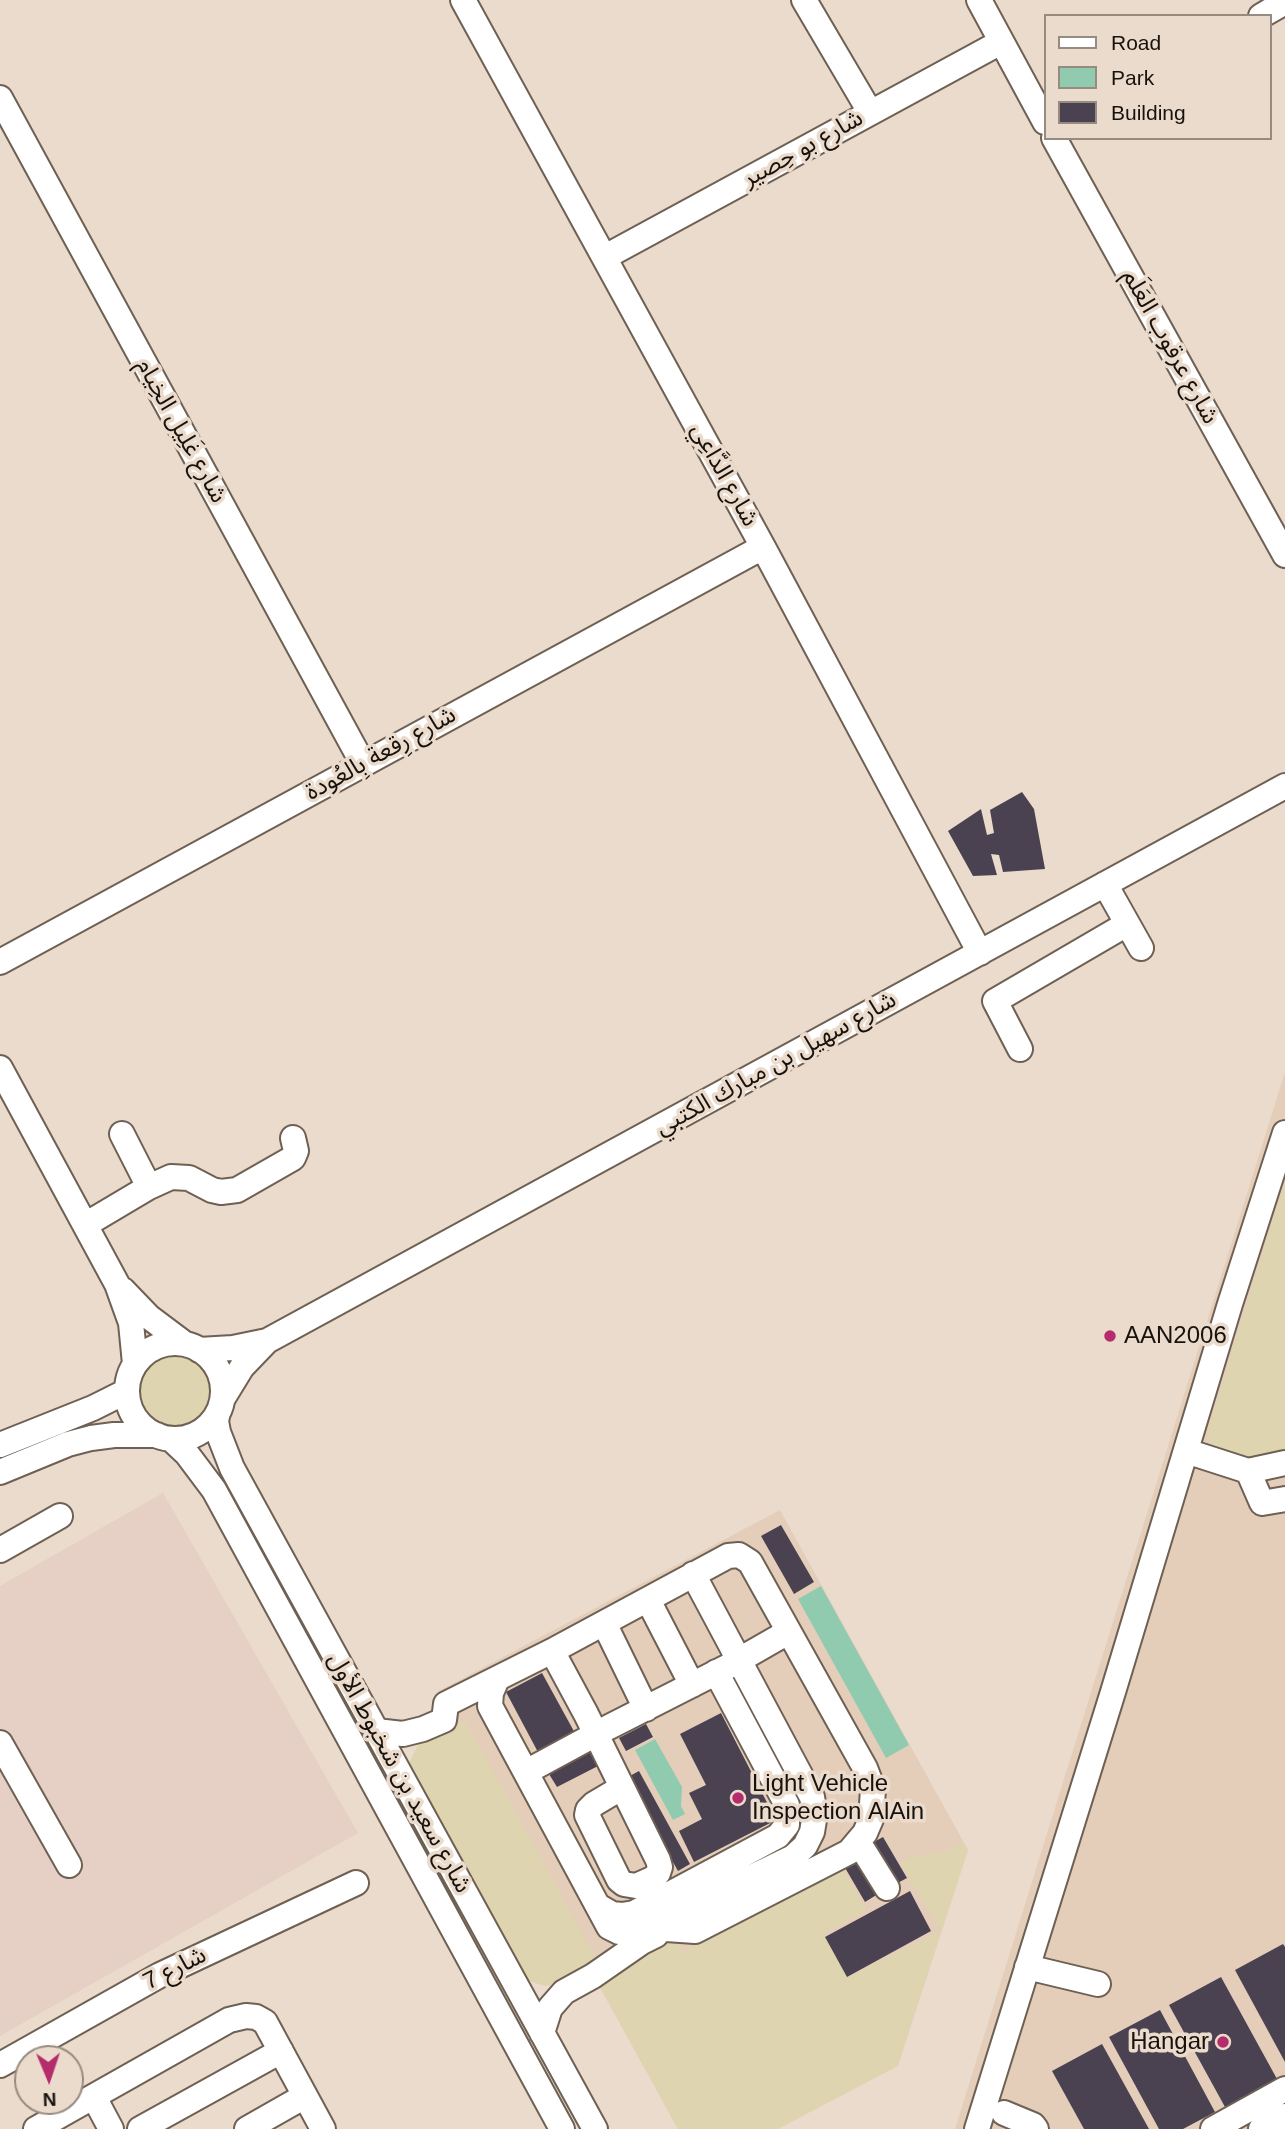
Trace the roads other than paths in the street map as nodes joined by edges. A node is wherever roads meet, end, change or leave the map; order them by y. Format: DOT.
graph roads {
  1 [pos="463,0"];
  2 [pos="804,0"];
  3 [pos="979,0"];
  4 [pos="1285,2"];
  5 [pos="1264,14"];
  6 [pos="1001,42"];
  7 [pos="0,98"];
  8 [pos="870,112"];
  9 [pos="1044,120"];
  10 [pos="1055,140"];
  11 [pos="605,257"];
  12 [pos="763,547"];
  13 [pos="1285,555"];
  14 [pos="363,764"];
  15 [pos="1285,786"];
  16 [pos="1105,884"];
  17 [pos="1127,924"];
  18 [pos="1141,948"];
  19 [pos="980,953"];
  20 [pos="0,962"];
  21 [pos="1020,1049"];
  22 [pos="0,1068"];
  23 [pos="1285,1133"];
  24 [pos="122,1134"];
  25 [pos="293,1138"];
  26 [pos="149,1187"];
  27 [pos="85,1225"];
  28 [pos="117,1284"];
  29 [pos="267,1341"];
  30 [pos="192,1347"];
  31 [pos="135,1364"];
  32 [pos="127,1391"];
  33 [pos="220,1405"];
  34 [pos="164,1437"];
  35 [pos="0,1445"];
  36 [pos="1185,1451"];
  37 [pos="1285,1463"];
  38 [pos="1248,1471"];
  39 [pos="0,1472"];
  40 [pos="1285,1499"];
  41 [pos="60,1516"];
  42 [pos="0,1550"];
  43 [pos="700,1571"];
  44 [pos="648,1600"];
  45 [pos="604,1623"];
  46 [pos="784,1635"];
  47 [pos="552,1651"];
  48 [pos="727,1666"];
  49 [pos="497,1679"];
  50 [pos="692,1685"];
  51 [pos="446,1704"];
  52 [pos="646,1709"];
  53 [pos="376,1731"];
  54 [pos="594,1735"];
  55 [pos="0,1744"];
  56 [pos="526,1772"];
  57 [pos="621,1788"];
  58 [pos="859,1845"];
  59 [pos="69,1865"];
  60 [pos="356,1883"];
  61 [pos="887,1888"];
  62 [pos="666,1929"];
  63 [pos="642,1942"];
  64 [pos="1027,1967"];
  65 [pos="1098,1984"];
  66 [pos="542,2033"];
  67 [pos="281,2051"];
  68 [pos="0,2065"];
  69 [pos="1285,2089"];
  70 [pos="989,2091"];
  71 [pos="93,2096"];
  72 [pos="305,2096"];
  73 [pos="1004,2113"];
  74 [pos="1285,2116"];
  75 [pos="978,2128"];
  76 [pos="36,2129"];
  77 [pos="111,2129"];
  78 [pos="141,2129"];
  79 [pos="247,2129"];
  80 [pos="323,2129"];
  81 [pos="562,2129"];
  82 [pos="595,2129"];
  83 [pos="1035,2129"];
  84 [pos="1213,2129"];
  85 [pos="1261,2129"];
  1 -- 11 [label="street, شارع الدَّاعِي"];
  2 -- 8 [label="street"];
  3 -- 6 [label="street"];
  4 -- 5 [label="street"];
  6 -- 8 [label="street, شارع بو حِصير"];
  6 -- 9 [label="street"];
  7 -- 14 [label="street, شارع غَلِيل الخِيام"];
  8 -- 11 [label="street, شارع بو حِصير"];
  10 -- 13 [label="street, شارع عرقوب العَلَم"];
  11 -- 12 [label="street, شارع الدَّاعِي"];
  12 -- 14 [label="street, شارع رِقعة بِالعُودة"];
  12 -- 19 [label="street, شارع الدَّاعِي"];
  14 -- 20 [label="street, شارع رِقعة بِالعُودة"];
  15 -- 16 [label="street, شارع سهيل بن مبارك الكتبي"];
  16 -- 17 [label="street"];
  16 -- 19 [label="street, شارع سهيل بن مبارك الكتبي"];
  17 -- 18 [label="street"];
  17 -- 21 [label="street"];
  19 -- 29 [label="street, شارع سهيل بن مبارك الكتبي"];
  22 -- 27 [label="street"];
  23 -- 36 [label="street"];
  24 -- 26 [label="street"];
  25 -- 26 [label="street"];
  26 -- 27 [label="street"];
  27 -- 28 [label="street"];
  28 -- 30 [label="street"];
  28 -- 31 [label="street"];
  29 -- 30 [label="street, شارع سهيل بن مبارك الكتبي"];
  29 -- 33 [label="street, شارع سهيل بن مبارك الكتبي"];
  30 -- 31 [label="street"];
  30 -- 33 [label="street"];
  31 -- 32 [label="street"];
  32 -- 34 [label="street"];
  32 -- 35 [label="street"];
  33 -- 34 [label="street"];
  33 -- 53 [label="street, شارع سعيد بن شخبوط الأول"];
  34 -- 39 [label="street"];
  34 -- 81 [label="street, شارع سعيد بن شخبوط الأول"];
  36 -- 38 [label="street"];
  36 -- 64 [label="street"];
  37 -- 38 [label="street"];
  38 -- 40 [label="street"];
  41 -- 42 [label="street"];
  43 -- 44 [label="street"];
  43 -- 46 [label="street"];
  43 -- 48 [label="street"];
  44 -- 45 [label="street"];
  44 -- 50 [label="street"];
  45 -- 47 [label="street"];
  45 -- 52 [label="street"];
  46 -- 48 [label="street"];
  46 -- 58 [label="street"];
  46 -- 62 [label="street"];
  47 -- 49 [label="street"];
  47 -- 54 [label="street"];
  48 -- 50 [label="street"];
  48 -- 56 [label="street"];
  49 -- 51 [label="street"];
  49 -- 56 [label="street"];
  50 -- 52 [label="street"];
  51 -- 53 [label="street"];
  51 -- 63 [label="street"];
  52 -- 54 [label="street"];
  53 -- 66 [label="street, شارع سعيد بن شخبوط الأول"];
  54 -- 56 [label="street"];
  54 -- 57 [label="street"];
  55 -- 59 [label="street"];
  58 -- 61 [label="street"];
  58 -- 62 [label="street"];
  60 -- 68 [label="street, شارع 7"];
  62 -- 63 [label="street"];
  63 -- 66 [label="street"];
  64 -- 65 [label="street"];
  64 -- 70 [label="street"];
  66 -- 82 [label="street, شارع سعيد بن شخبوط الأول"];
  67 -- 71 [label="street"];
  67 -- 72 [label="street"];
  67 -- 78 [label="street"];
  69 -- 84 [label="street"];
  70 -- 73 [label="street"];
  70 -- 75 [label="street"];
  71 -- 76 [label="street"];
  71 -- 77 [label="street"];
  72 -- 79 [label="street"];
  72 -- 80 [label="street"];
  73 -- 75 [label="street"];
  73 -- 83 [label="street"];
  74 -- 85 [label="street"];
}
